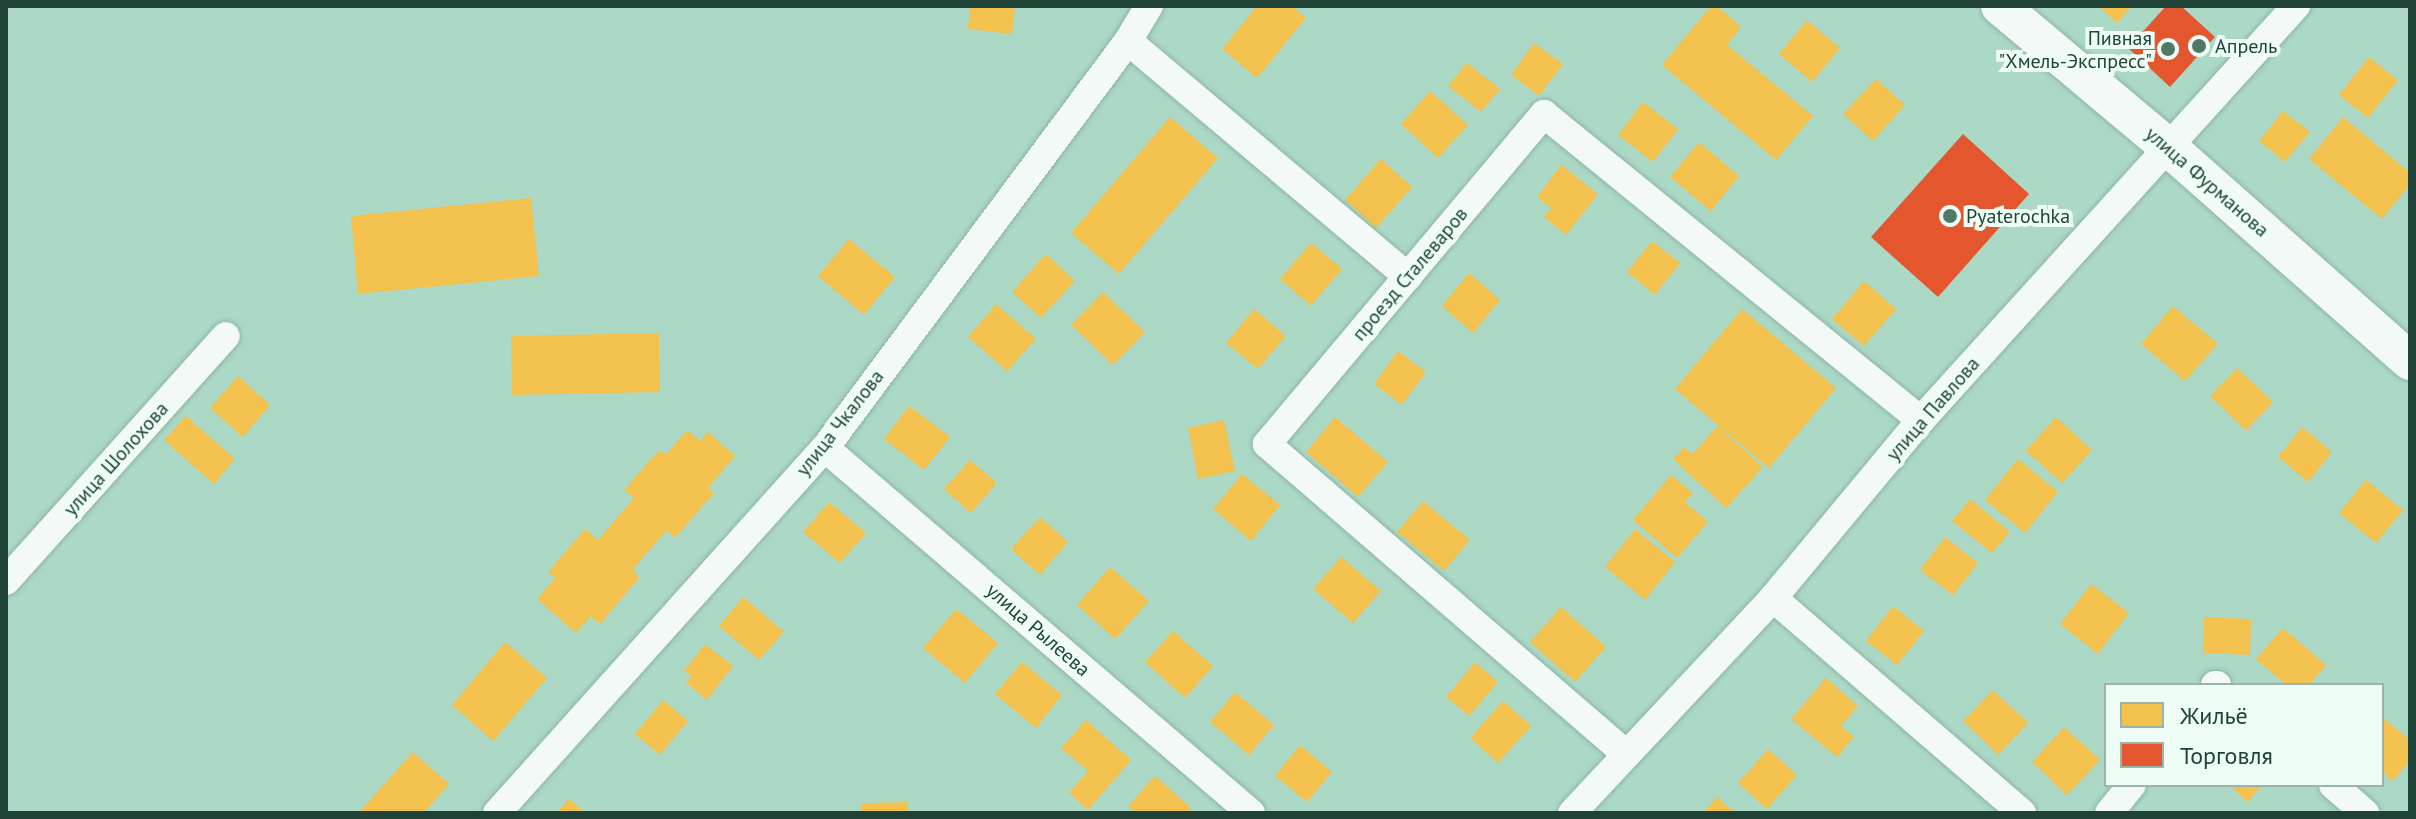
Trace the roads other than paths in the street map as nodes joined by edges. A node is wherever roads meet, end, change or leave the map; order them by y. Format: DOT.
graph roads {
  1 [pos="1149,6"];
  2 [pos="2000,6"];
  3 [pos="2296,6"];
  4 [pos="1128,41"];
  5 [pos="2168,147"];
  6 [pos="1408,277"];
  7 [pos="226,336"];
  8 [pos="2410,361"];
  9 [pos="1921,420"];
  10 [pos="825,448"];
  11 [pos="6,581"];
  12 [pos="1773,598"];
  13 [pos="1625,753"];
  14 [pos="2130,787"];
  15 [pos="2335,787"];
  16 [pos="497,813"];
  17 [pos="1251,813"];
  18 [pos="1572,813"];
  19 [pos="2022,813"];
  20 [pos="2109,813"];
  21 [pos="2365,813"];
  1 -- 4 [label="street, улица Чкалова"];
  2 -- 5 [label="street, улица Фурманова"];
  3 -- 5 [label="street, улица Павлова"];
  4 -- 6 [label="street"];
  4 -- 10 [label="street, улица Чкалова"];
  5 -- 8 [label="street, улица Фурманова"];
  5 -- 9 [label="street, улица Павлова"];
  6 -- 9 [label="street, проезд Сталеваров"];
  6 -- 13 [label="street, проезд Сталеваров"];
  7 -- 11 [label="street, улица Шолохова"];
  9 -- 12 [label="street, улица Павлова"];
  10 -- 16 [label="street, улица Чкалова"];
  10 -- 17 [label="street, улица Рылеева"];
  12 -- 13 [label="street, улица Павлова"];
  12 -- 19 [label="street"];
  13 -- 18 [label="street, улица Павлова"];
  14 -- 20 [label="street"];
  15 -- 21 [label="street"];
}
